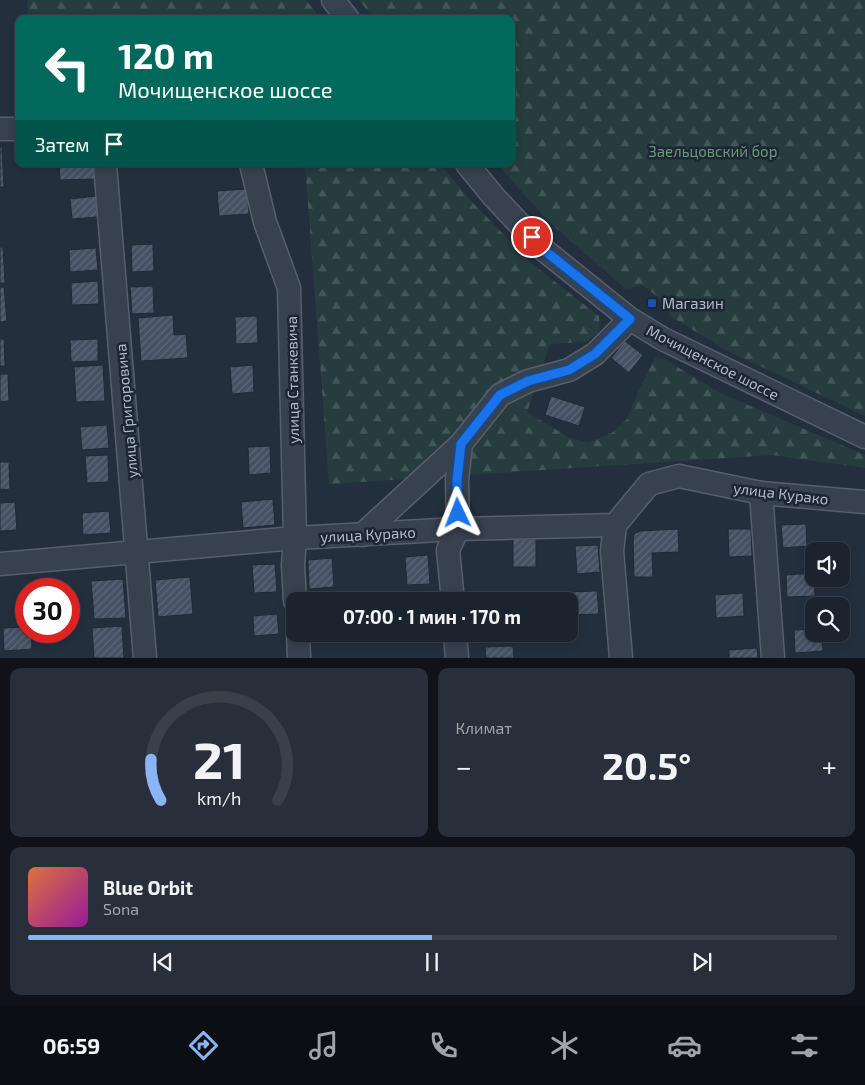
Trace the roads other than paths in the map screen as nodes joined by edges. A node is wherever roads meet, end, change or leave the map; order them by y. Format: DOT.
graph roads {
  1 [pos="333,0"];
  2 [pos="345,15"];
  3 [pos="0,129"];
  4 [pos="15,129"];
  5 [pos="105,167"];
  6 [pos="252,167"];
  7 [pos="469,167"];
  8 [pos="630,319"];
  9 [pos="865,437"];
  10 [pos="461,444"];
  11 [pos="761,493"];
  12 [pos="865,502"];
  13 [pos="615,525"];
  14 [pos="458,529"];
  15 [pos="362,535"];
  16 [pos="295,538"];
  17 [pos="137,552"];
  18 [pos="0,564"];
  19 [pos="294,592"];
  20 [pos="452,592"];
  21 [pos="299,642"];
  22 [pos="456,642"];
  23 [pos="145,658"];
  24 [pos="300,658"];
  25 [pos="457,658"];
  26 [pos="621,658"];
  27 [pos="773,658"];
  1 -- 2 [label="street"];
  3 -- 4 [label="street"];
  5 -- 17 [label="street, улица Григоровича"];
  6 -- 16 [label="street, улица Станкевича"];
  7 -- 8 [label="street, Мочищенское шоссе"];
  8 -- 9 [label="street, Мочищенское шоссе"];
  8 -- 10 [label="street"];
  10 -- 14 [label="street"];
  10 -- 15 [label="street"];
  11 -- 12 [label="street, улица Курако"];
  11 -- 13 [label="street, улица Курако"];
  11 -- 27 [label="street"];
  13 -- 14 [label="street, улица Курако"];
  13 -- 26 [label="street"];
  14 -- 15 [label="street, улица Курако"];
  14 -- 20 [label="street"];
  15 -- 16 [label="street, улица Курако"];
  16 -- 17 [label="street, улица Курако"];
  16 -- 19 [label="street, улица Станкевича"];
  17 -- 18 [label="street, улица Курако"];
  17 -- 23 [label="street, улица Григоровича"];
  21 -- 24 [label="street"];
  22 -- 25 [label="street"];
}
